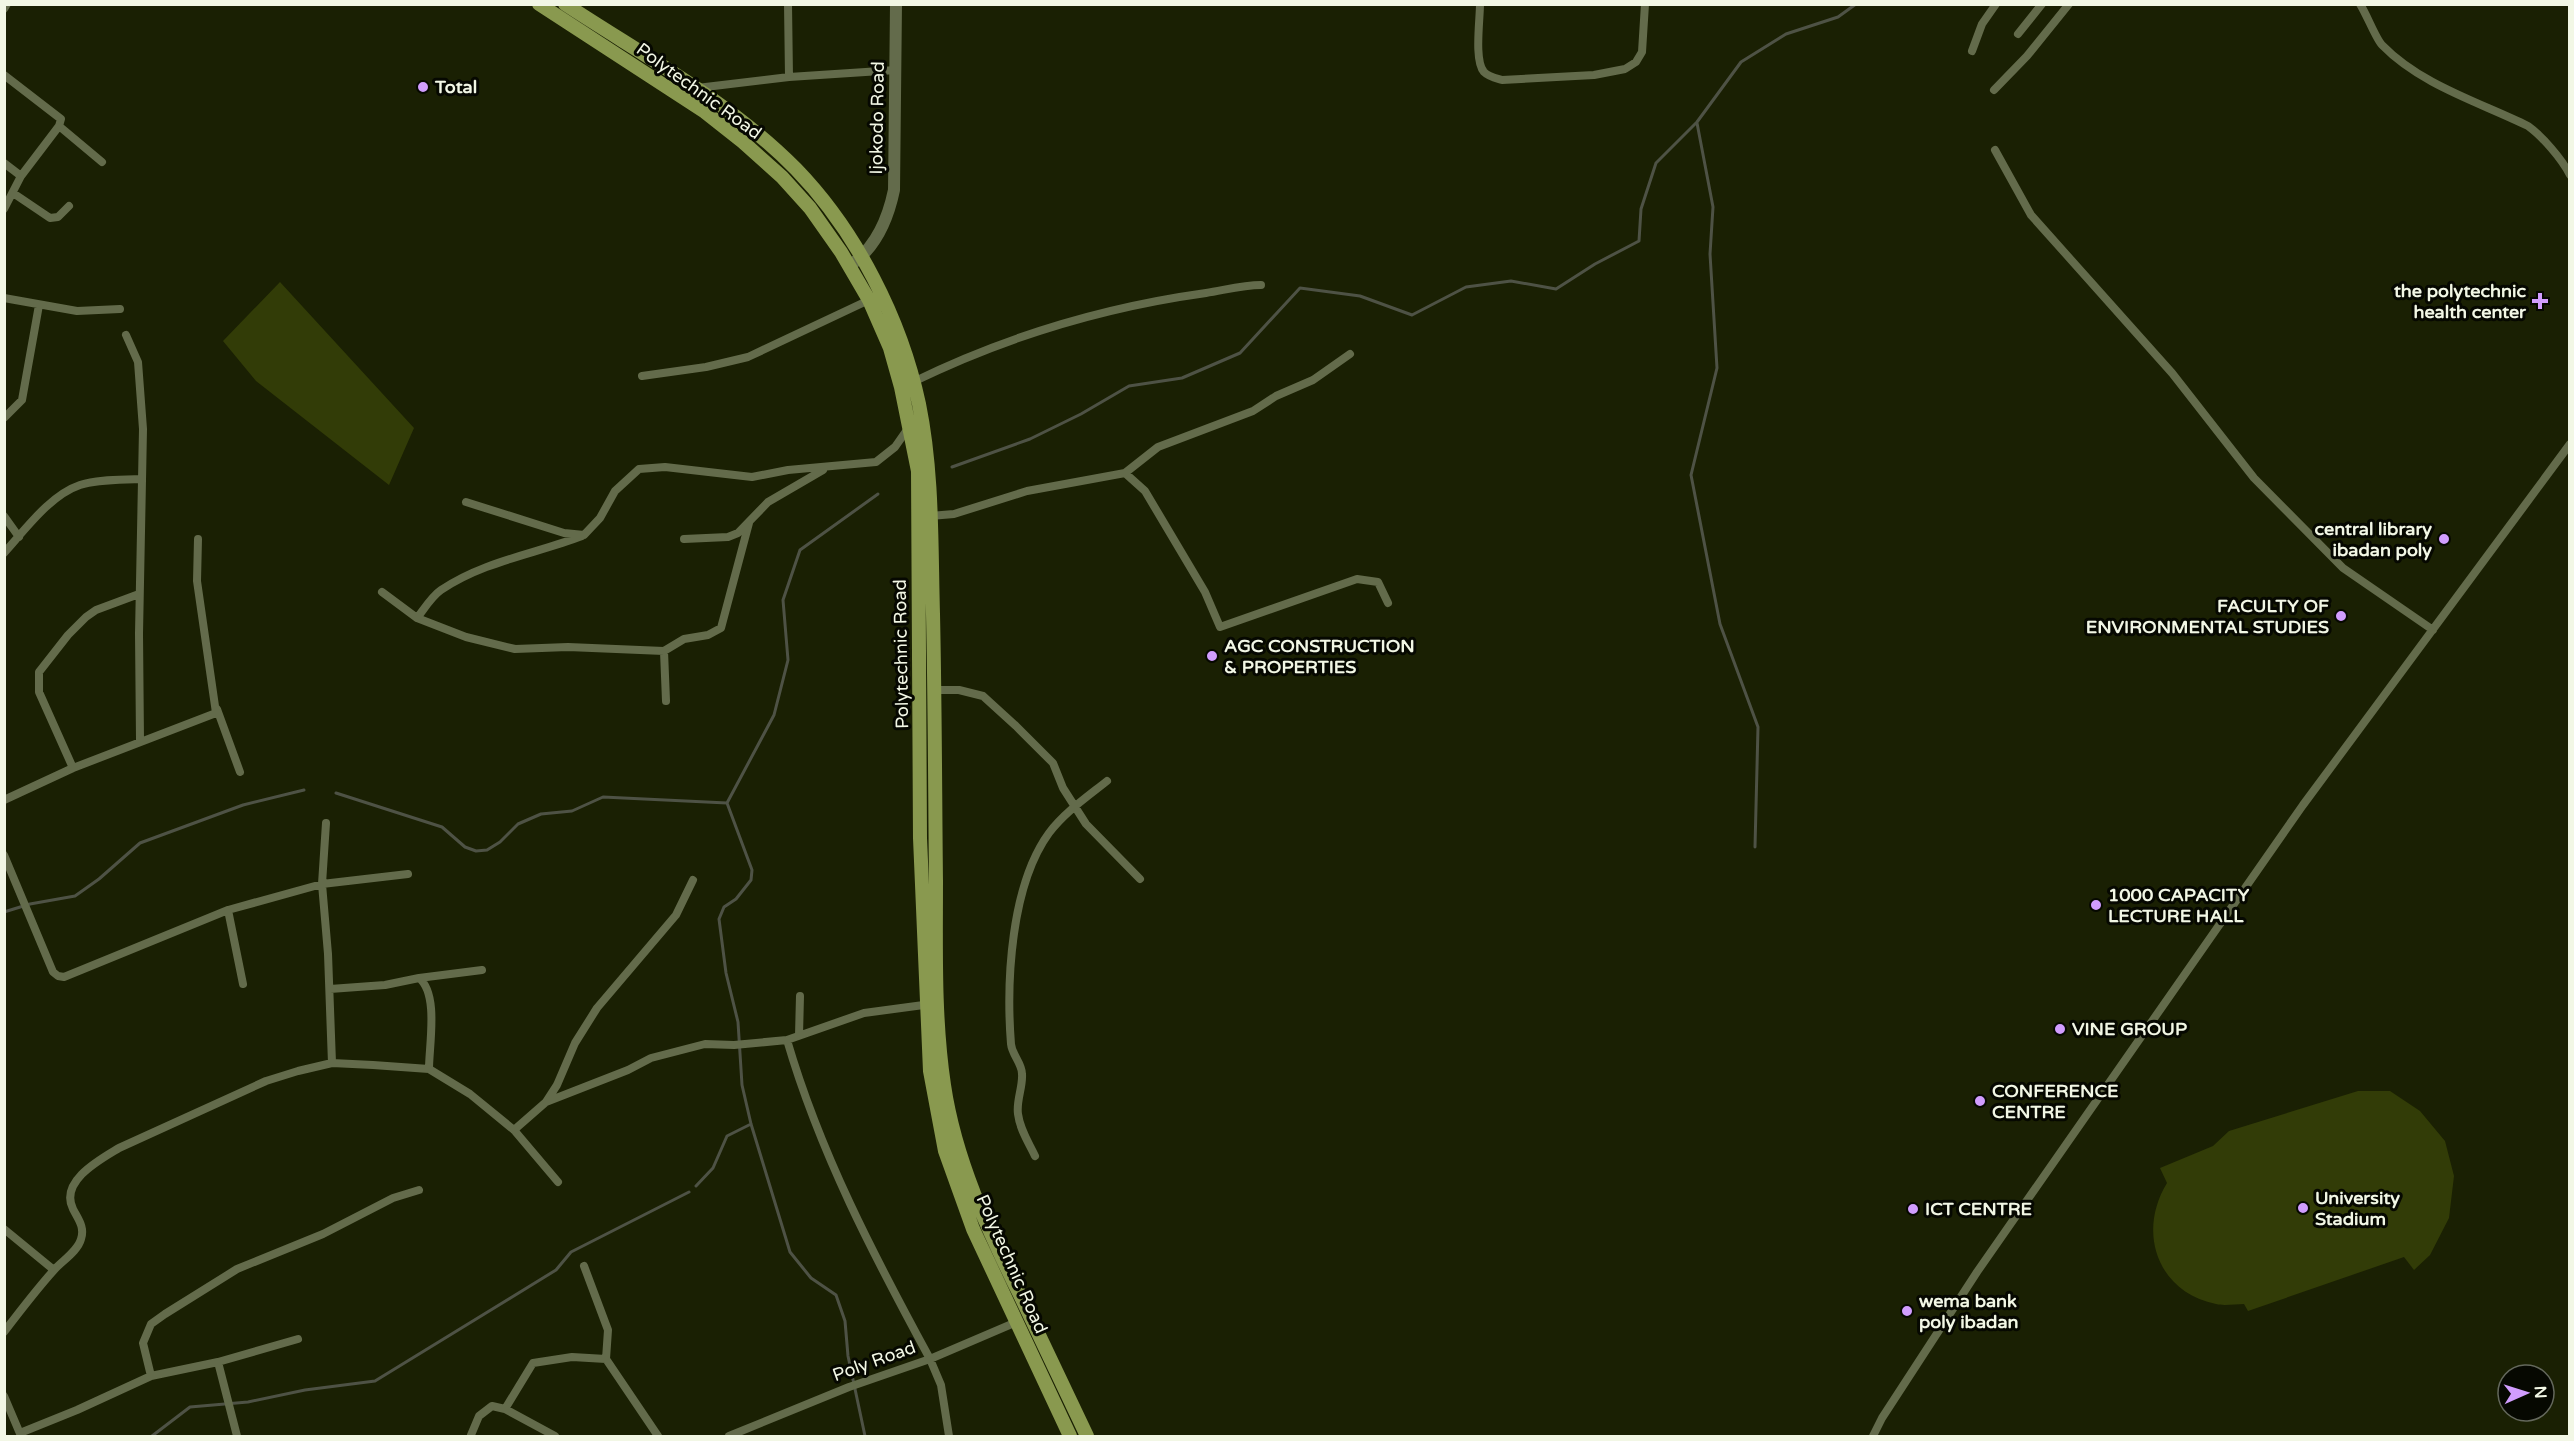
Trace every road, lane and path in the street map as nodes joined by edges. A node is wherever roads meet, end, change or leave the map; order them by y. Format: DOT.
graph roads {
  1 [pos="7,4"];
  2 [pos="539,4"];
  3 [pos="565,4"];
  4 [pos="788,4"];
  5 [pos="896,4"];
  6 [pos="1480,4"];
  7 [pos="1645,4"];
  8 [pos="1996,4"];
  9 [pos="2042,4"];
  10 [pos="2069,4"];
  11 [pos="2360,4"];
  12 [pos="2369,4"];
  13 [pos="4,9"];
  14 [pos="2371,22"];
  15 [pos="2018,34"];
  16 [pos="1972,51"];
  17 [pos="896,70"];
  18 [pos="4,75"];
  19 [pos="789,77"];
  20 [pos="693,88"];
  21 [pos="1994,90"];
  22 [pos="59,126"];
  23 [pos="1995,150"];
  24 [pos="102,162"];
  25 [pos="4,163"];
  26 [pos="2570,174"];
  27 [pos="21,176"];
  28 [pos="13,193"];
  29 [pos="69,206"];
  30 [pos="4,209"];
  31 [pos="879,229"];
  32 [pos="847,248"];
  33 [pos="855,262"];
  34 [pos="1261,285"];
  35 [pos="4,298"];
  36 [pos="868,300"];
  37 [pos="39,305"];
  38 [pos="120,309"];
  39 [pos="126,335"];
  40 [pos="1350,354"];
  41 [pos="642,376"];
  42 [pos="913,382"];
  43 [pos="4,418"];
  44 [pos="910,426"];
  45 [pos="2570,444"];
  46 [pos="826,468"];
  47 [pos="1125,473"];
  48 [pos="140,479"];
  49 [pos="466,502"];
  50 [pos="4,516"];
  51 [pos="930,516"];
  52 [pos="749,523"];
  53 [pos="584,535"];
  54 [pos="19,537"];
  55 [pos="198,539"];
  56 [pos="684,539"];
  57 [pos="4,553"];
  58 [pos="382,592"];
  59 [pos="139,594"];
  60 [pos="1388,603"];
  61 [pos="417,618"];
  62 [pos="2433,630"];
  63 [pos="664,651"];
  64 [pos="934,690"];
  65 [pos="666,701"];
  66 [pos="217,710"];
  67 [pos="140,740"];
  68 [pos="73,768"];
  69 [pos="240,772"];
  70 [pos="1107,781"];
  71 [pos="4,801"];
  72 [pos="1074,807"];
  73 [pos="326,822"];
  74 [pos="4,855"];
  75 [pos="408,874"];
  76 [pos="1140,879"];
  77 [pos="693,880"];
  78 [pos="322,884"];
  79 [pos="228,910"];
  80 [pos="482,970"];
  81 [pos="419,978"];
  82 [pos="243,984"];
  83 [pos="330,989"];
  84 [pos="800,996"];
  85 [pos="932,1004"];
  86 [pos="799,1035"];
  87 [pos="788,1040"];
  88 [pos="332,1063"];
  89 [pos="429,1070"];
  90 [pos="546,1102"];
  91 [pos="514,1130"];
  92 [pos="1035,1156"];
  93 [pos="558,1182"];
  94 [pos="419,1190"];
  95 [pos="4,1229"];
  96 [pos="584,1266"];
  97 [pos="54,1270"];
  98 [pos="1024,1319"];
  99 [pos="4,1332"];
  100 [pos="298,1339"];
  101 [pos="606,1359"];
  102 [pos="930,1359"];
  103 [pos="218,1362"];
  104 [pos="151,1376"];
  105 [pos="4,1396"];
  106 [pos="504,1409"];
  107 [pos="21,1435"];
  108 [pos="471,1435"];
  109 [pos="237,1437"];
  110 [pos="555,1437"];
  111 [pos="658,1437"];
  112 [pos="729,1437"];
  113 [pos="949,1437"];
  114 [pos="1070,1437"];
  115 [pos="1088,1437"];
  116 [pos="1873,1437"];
  1 -- 13 [label="street"];
  2 -- 32 [label="main road, Polytechnic Road"];
  3 -- 20 [label="main road, Polytechnic Road"];
  4 -- 19 [label="street"];
  5 -- 17 [label="main road, Ijokodo Road"];
  6 -- 7 [label="street"];
  8 -- 16 [label="street"];
  9 -- 15 [label="street"];
  10 -- 21 [label="street"];
  11 -- 14 [label="street"];
  12 -- 14 [label="street"];
  14 -- 26 [label="street"];
  17 -- 19 [label="street"];
  17 -- 31 [label="main road, Ijokodo Road"];
  18 -- 22 [label="street"];
  19 -- 20 [label="street"];
  20 -- 32 [label="main road, Polytechnic Road"];
  22 -- 24 [label="street"];
  22 -- 27 [label="street"];
  23 -- 62 [label="street"];
  25 -- 27 [label="street"];
  27 -- 28 [label="street"];
  28 -- 29 [label="street"];
  28 -- 30 [label="street"];
  31 -- 32 [label="main road"];
  31 -- 33 [label="main road, Ijokodo Road"];
  32 -- 33 [label="main road, Polytechnic Road"];
  33 -- 36 [label="main road, Polytechnic Road"];
  33 -- 42 [label="main road, Polytechnic Road"];
  34 -- 42 [label="street"];
  35 -- 37 [label="street"];
  36 -- 41 [label="street"];
  36 -- 44 [label="main road, Polytechnic Road"];
  37 -- 38 [label="street"];
  37 -- 43 [label="street"];
  39 -- 48 [label="street"];
  40 -- 47 [label="street"];
  42 -- 51 [label="main road, Polytechnic Road"];
  44 -- 46 [label="street"];
  44 -- 85 [label="main road, Polytechnic Road"];
  45 -- 62 [label="street"];
  46 -- 52 [label="street"];
  46 -- 53 [label="street"];
  47 -- 51 [label="street"];
  47 -- 60 [label="street"];
  48 -- 54 [label="street"];
  48 -- 59 [label="street"];
  49 -- 53 [label="street"];
  50 -- 54 [label="street"];
  51 -- 64 [label="main road, Polytechnic Road"];
  52 -- 56 [label="street"];
  52 -- 63 [label="street"];
  53 -- 61 [label="street"];
  54 -- 57 [label="street"];
  55 -- 66 [label="street"];
  58 -- 61 [label="street"];
  59 -- 67 [label="street"];
  59 -- 68 [label="street"];
  61 -- 63 [label="street"];
  62 -- 116 [label="street"];
  63 -- 65 [label="street"];
  64 -- 72 [label="street"];
  64 -- 85 [label="main road, Polytechnic Road"];
  66 -- 67 [label="street"];
  66 -- 69 [label="street"];
  67 -- 68 [label="street"];
  68 -- 71 [label="street"];
  70 -- 72 [label="street"];
  72 -- 76 [label="street"];
  72 -- 92 [label="street"];
  73 -- 78 [label="street"];
  74 -- 79 [label="street"];
  75 -- 78 [label="street"];
  77 -- 90 [label="street"];
  78 -- 79 [label="street"];
  78 -- 83 [label="street"];
  79 -- 82 [label="street"];
  80 -- 81 [label="street"];
  81 -- 83 [label="street"];
  81 -- 89 [label="street"];
  83 -- 88 [label="street"];
  84 -- 86 [label="street"];
  85 -- 86 [label="street"];
  85 -- 98 [label="main road, Polytechnic Road"];
  86 -- 87 [label="street"];
  87 -- 90 [label="street"];
  87 -- 102 [label="street"];
  88 -- 89 [label="street"];
  88 -- 97 [label="street"];
  89 -- 91 [label="street"];
  90 -- 91 [label="street"];
  91 -- 93 [label="street"];
  94 -- 104 [label="street"];
  95 -- 97 [label="street"];
  96 -- 101 [label="street"];
  97 -- 99 [label="street"];
  98 -- 102 [label="street, Poly Road"];
  98 -- 114 [label="main road, Polytechnic Road"];
  98 -- 115 [label="main road, Polytechnic Road"];
  100 -- 103 [label="street"];
  101 -- 106 [label="street"];
  101 -- 111 [label="street"];
  102 -- 112 [label="street, Poly Road"];
  102 -- 113 [label="street"];
  103 -- 104 [label="street"];
  103 -- 109 [label="street"];
  104 -- 107 [label="street"];
  105 -- 107 [label="street"];
  106 -- 108 [label="street"];
  106 -- 110 [label="street"];
}
